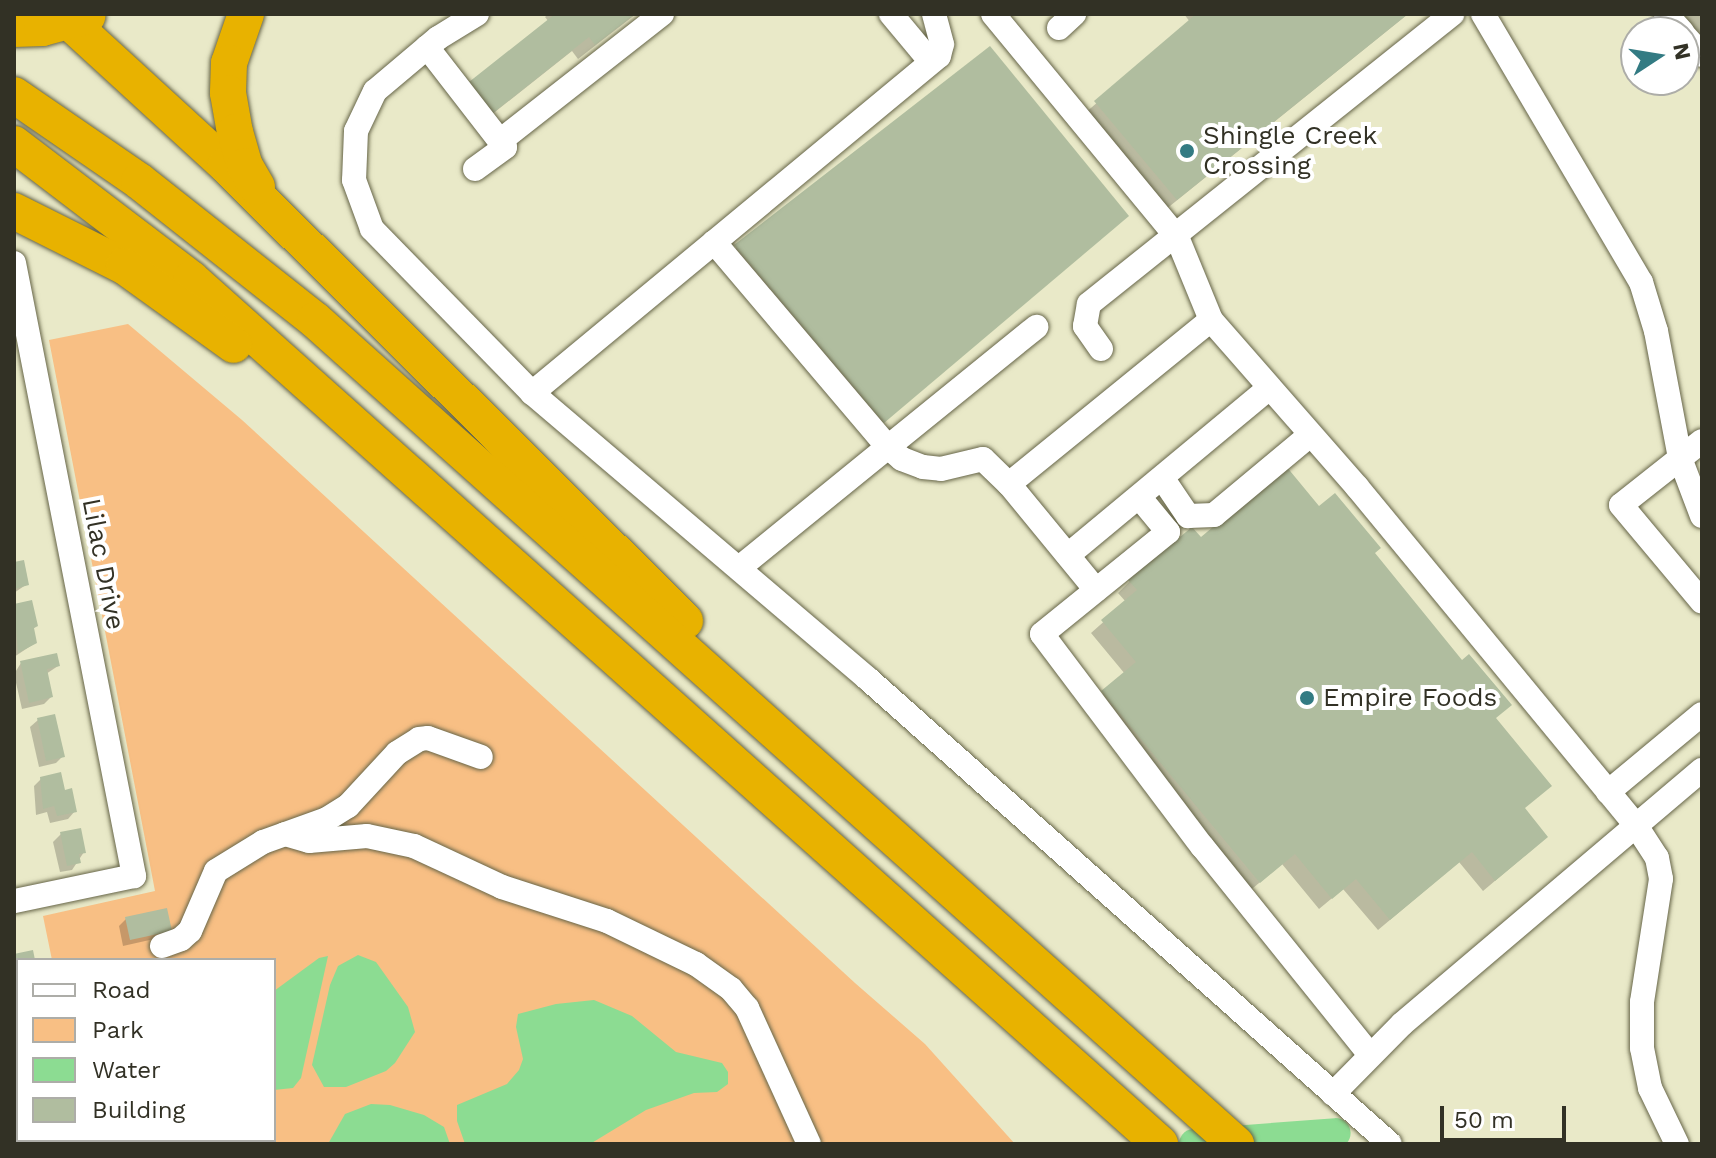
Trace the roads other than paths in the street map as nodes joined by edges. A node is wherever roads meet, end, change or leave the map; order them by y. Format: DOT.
graph roads {
  1 [pos="246,14"];
  2 [pos="477,14"];
  3 [pos="662,14"];
  4 [pos="891,14"];
  5 [pos="934,14"];
  6 [pos="993,14"];
  7 [pos="1452,14"];
  8 [pos="1483,14"];
  9 [pos="75,16"];
  10 [pos="14,29"];
  11 [pos="427,47"];
  12 [pos="931,62"];
  13 [pos="14,95"];
  14 [pos="500,141"];
  15 [pos="14,144"];
  16 [pos="475,169"];
  17 [pos="14,211"];
  18 [pos="273,211"];
  19 [pos="1177,237"];
  20 [pos="714,242"];
  21 [pos="14,263"];
  22 [pos="1211,320"];
  23 [pos="1036,327"];
  24 [pos="1101,349"];
  25 [pos="1268,389"];
  26 [pos="532,393"];
  27 [pos="1310,435"];
  28 [pos="1702,441"];
  29 [pos="888,447"];
  30 [pos="1680,458"];
  31 [pos="1163,479"];
  32 [pos="1009,484"];
  33 [pos="421,485"];
  34 [pos="1140,498"];
  35 [pos="1702,516"];
  36 [pos="1068,555"];
  37 [pos="739,568"];
  38 [pos="1096,590"];
  39 [pos="1702,602"];
  40 [pos="1702,714"];
  41 [pos="481,757"];
  42 [pos="1702,770"];
  43 [pos="1608,792"];
  44 [pos="1635,824"];
  45 [pos="285,834"];
  46 [pos="14,901"];
  47 [pos="974,911"];
  48 [pos="162,946"];
  49 [pos="1369,1054"];
  50 [pos="1333,1094"];
  51 [pos="809,1144"];
  52 [pos="1160,1144"];
  53 [pos="1236,1144"];
  54 [pos="1390,1144"];
  55 [pos="1677,1144"];
  1 -- 18 [label="highway"];
  2 -- 11 [label="street"];
  3 -- 14 [label="street"];
  4 -- 12 [label="street"];
  5 -- 12 [label="street"];
  6 -- 19 [label="street"];
  7 -- 19 [label="street"];
  8 -- 30 [label="street"];
  9 -- 10 [label="highway"];
  9 -- 18 [label="highway"];
  11 -- 14 [label="street"];
  11 -- 26 [label="street"];
  12 -- 20 [label="street"];
  13 -- 47 [label="highway"];
  14 -- 16 [label="street"];
  15 -- 33 [label="highway"];
  17 -- 33 [label="highway"];
  18 -- 47 [label="highway"];
  19 -- 22 [label="street"];
  19 -- 24 [label="street"];
  20 -- 26 [label="street"];
  20 -- 29 [label="street"];
  21 -- 46 [label="street, Lilac Drive"];
  22 -- 25 [label="street"];
  22 -- 32 [label="street"];
  23 -- 29 [label="street"];
  25 -- 27 [label="street"];
  25 -- 31 [label="street"];
  26 -- 37 [label="street"];
  27 -- 31 [label="street"];
  27 -- 43 [label="street"];
  28 -- 30 [label="street"];
  29 -- 32 [label="street"];
  29 -- 37 [label="street"];
  30 -- 35 [label="street"];
  30 -- 39 [label="street"];
  31 -- 34 [label="street"];
  32 -- 36 [label="street"];
  33 -- 52 [label="highway"];
  34 -- 36 [label="street"];
  34 -- 38 [label="street"];
  36 -- 38 [label="street"];
  37 -- 50 [label="street"];
  38 -- 49 [label="street"];
  40 -- 43 [label="street"];
  41 -- 45 [label="street"];
  42 -- 44 [label="street"];
  43 -- 44 [label="street"];
  44 -- 49 [label="street"];
  44 -- 55 [label="street"];
  45 -- 48 [label="street"];
  45 -- 51 [label="street"];
  47 -- 53 [label="highway"];
  49 -- 50 [label="street"];
  50 -- 54 [label="street"];
}
